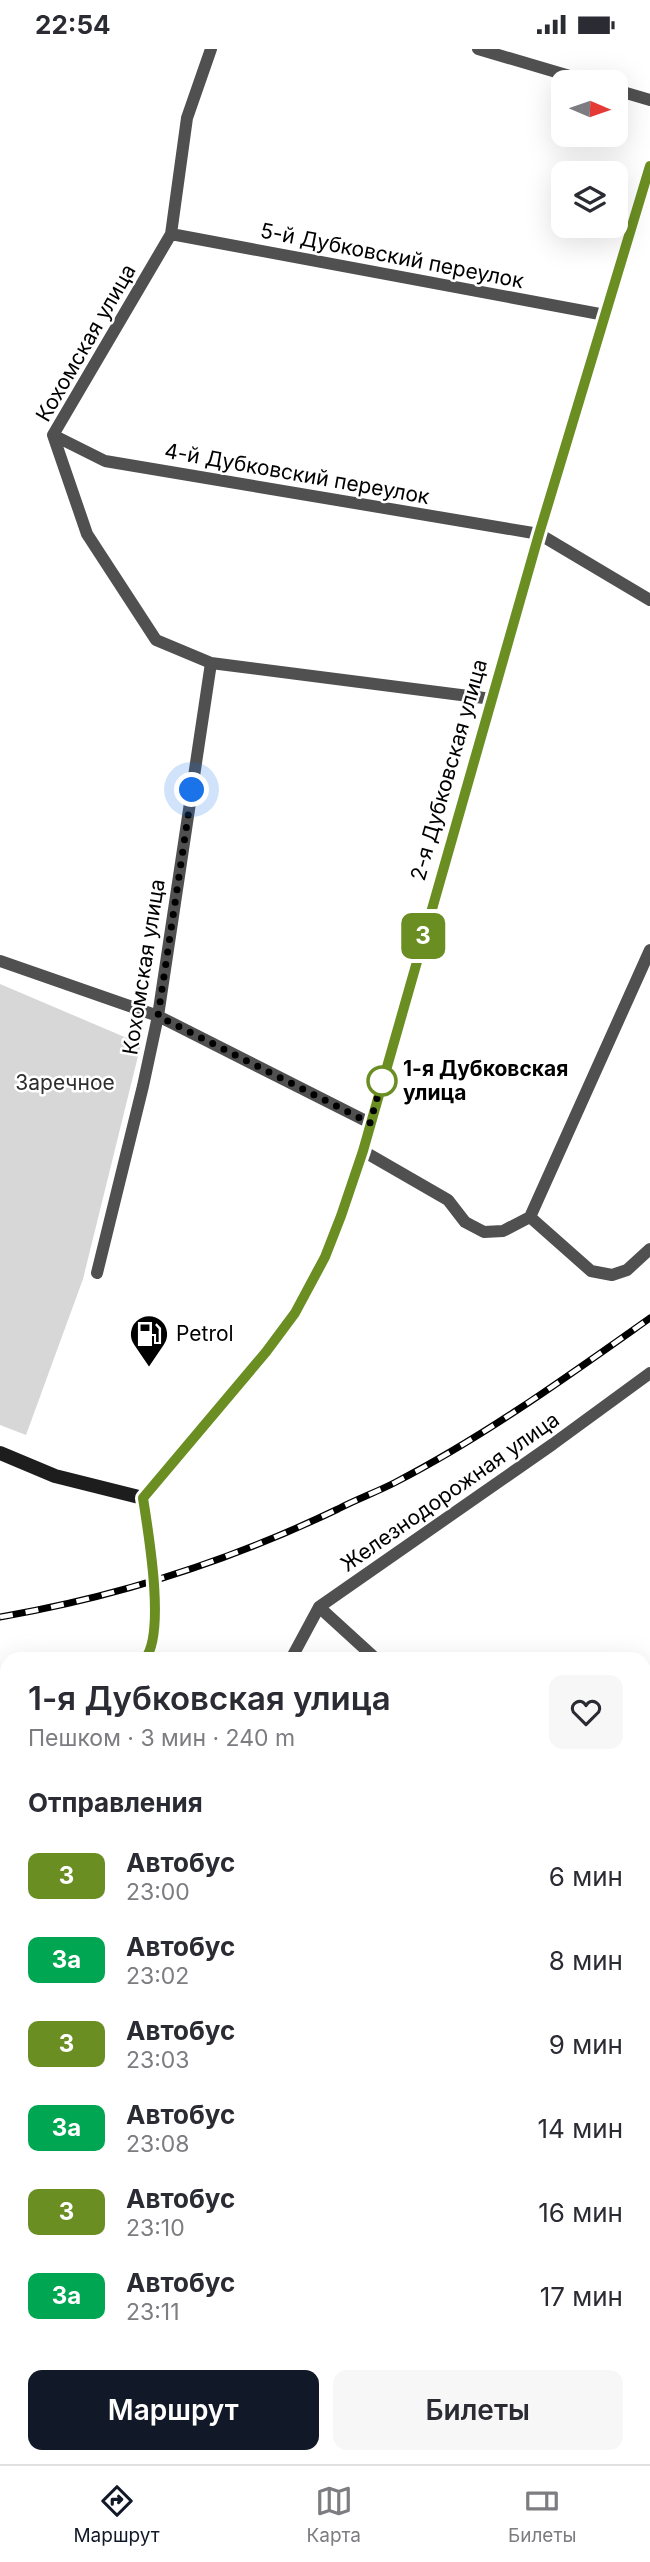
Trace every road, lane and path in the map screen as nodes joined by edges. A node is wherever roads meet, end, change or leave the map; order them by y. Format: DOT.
graph roads {
  1 [pos="211,49"];
  2 [pos="478,49"];
  3 [pos="551,71"];
  4 [pos="628,94"];
  5 [pos="650,100"];
  6 [pos="650,166"];
  7 [pos="171,234"];
  8 [pos="606,315"];
  9 [pos="53,435"];
  10 [pos="539,534"];
  11 [pos="650,600"];
  12 [pos="211,663"];
  13 [pos="492,699"];
  14 [pos="650,950"];
  15 [pos="0,961"];
  16 [pos="158,1016"];
  17 [pos="370,1123"];
  18 [pos="363,1151"];
  19 [pos="530,1217"];
  20 [pos="650,1249"];
  21 [pos="97,1273"];
  22 [pos="650,1373"];
  23 [pos="0,1453"];
  24 [pos="143,1498"];
  25 [pos="319,1607"];
  26 [pos="149,1652"];
  27 [pos="295,1652"];
  28 [pos="368,1652"];
  1 -- 7 [label="street, Кохомская улица"];
  2 -- 3 [label="street"];
  4 -- 5 [label="street"];
  6 -- 8 [label="main road, 2-я Дубковская улица"];
  7 -- 8 [label="street, 5-й Дубковский переулок"];
  7 -- 9 [label="street, Кохомская улица"];
  8 -- 10 [label="main road, 2-я Дубковская улица"];
  9 -- 10 [label="street, 4-й Дубковский переулок"];
  9 -- 12 [label="street, Кохомская улица"];
  10 -- 11 [label="street"];
  10 -- 13 [label="main road, 2-я Дубковская улица"];
  12 -- 13 [label="street"];
  12 -- 16 [label="street, Кохомская улица"];
  13 -- 17 [label="main road, 2-я Дубковская улица"];
  14 -- 19 [label="street"];
  15 -- 16 [label="street"];
  16 -- 17 [label="street"];
  16 -- 21 [label="street, Кохомская улица"];
  17 -- 18 [label="main road, 2-я Дубковская улица"];
  18 -- 19 [label="street"];
  18 -- 24 [label="main road, 2-я Дубковская улица"];
  19 -- 20 [label="street"];
  22 -- 25 [label="street, Железнодорожная улица"];
  23 -- 24 [label="main road"];
  24 -- 26 [label="main road"];
  25 -- 27 [label="street, Железнодорожная улица"];
  25 -- 28 [label="street"];
}
